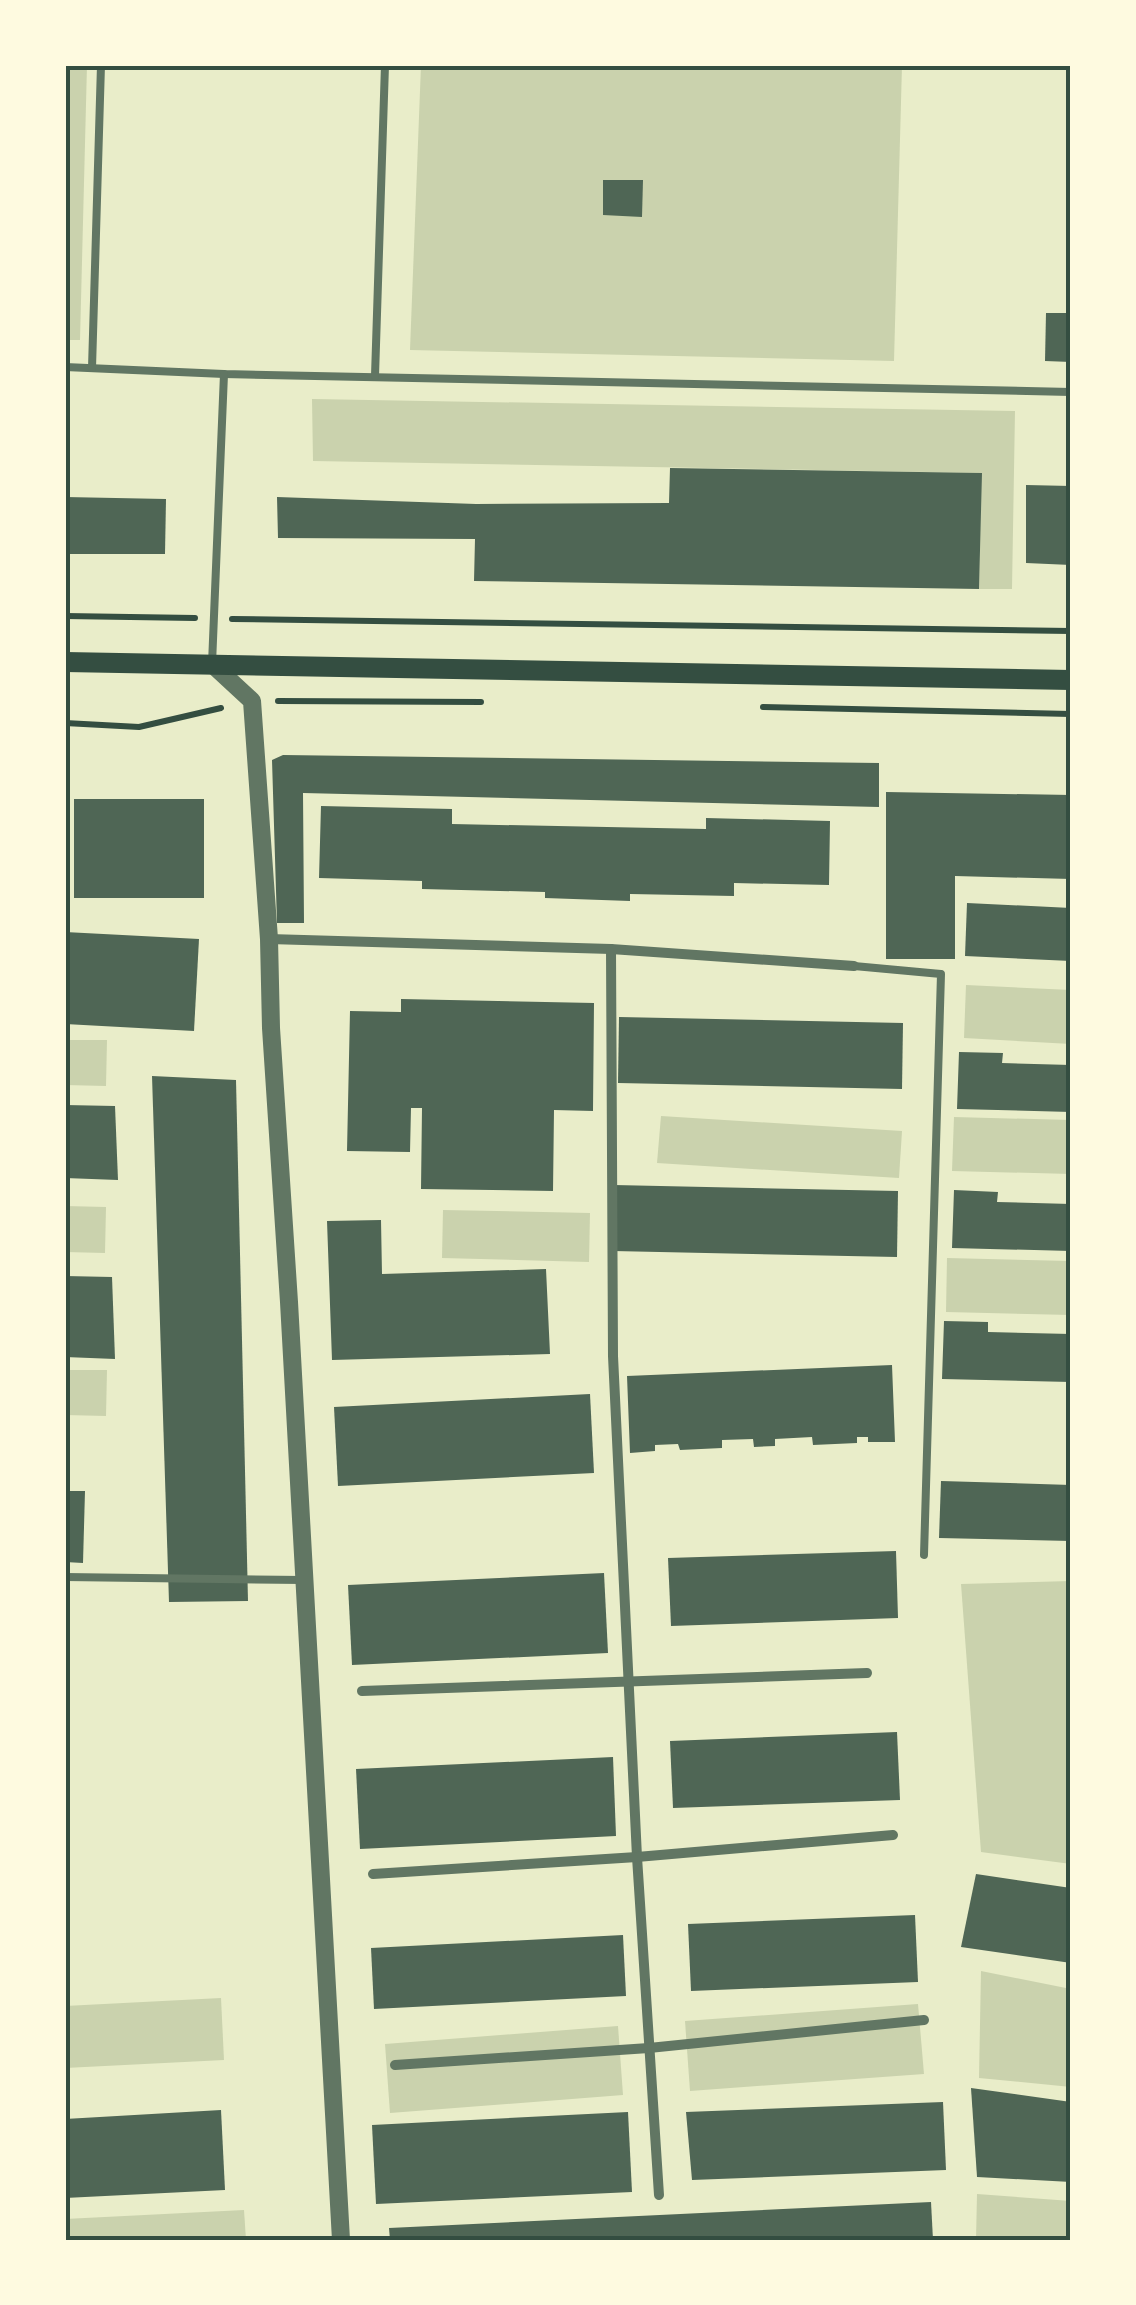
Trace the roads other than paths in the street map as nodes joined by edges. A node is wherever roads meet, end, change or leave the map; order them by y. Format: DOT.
graph roads {
  1 [pos="101,65"];
  2 [pos="385,65"];
  3 [pos="65,367"];
  4 [pos="92,368"];
  5 [pos="224,374"];
  6 [pos="376,376"];
  7 [pos="1071,392"];
  8 [pos="65,662"];
  9 [pos="212,664"];
  10 [pos="1071,680"];
  11 [pos="269,939"];
  12 [pos="611,949"];
  13 [pos="854,966"];
  14 [pos="924,1556"];
  15 [pos="65,1577"];
  16 [pos="304,1580"];
  17 [pos="867,1673"];
  18 [pos="628,1680"];
  19 [pos="362,1692"];
  20 [pos="893,1835"];
  21 [pos="636,1857"];
  22 [pos="373,1874"];
  23 [pos="924,2020"];
  24 [pos="649,2048"];
  25 [pos="395,2065"];
  26 [pos="659,2195"];
  27 [pos="341,2240"];
  1 -- 4 [label="lane"];
  2 -- 6 [label="lane"];
  3 -- 4 [label="lane"];
  4 -- 5 [label="lane"];
  5 -- 6 [label="lane"];
  5 -- 9 [label="lane"];
  6 -- 7 [label="lane"];
  8 -- 9 [label="main road"];
  9 -- 10 [label="main road"];
  9 -- 11 [label="street"];
  11 -- 12 [label="street"];
  11 -- 16 [label="street"];
  12 -- 13 [label="street"];
  12 -- 18 [label="street"];
  13 -- 14 [label="lane"];
  15 -- 16 [label="lane"];
  16 -- 27 [label="street"];
  17 -- 18 [label="street"];
  18 -- 19 [label="street"];
  18 -- 21 [label="street"];
  20 -- 21 [label="street"];
  21 -- 22 [label="street"];
  21 -- 24 [label="street"];
  23 -- 24 [label="street"];
  24 -- 25 [label="street"];
  24 -- 26 [label="street"];
}
